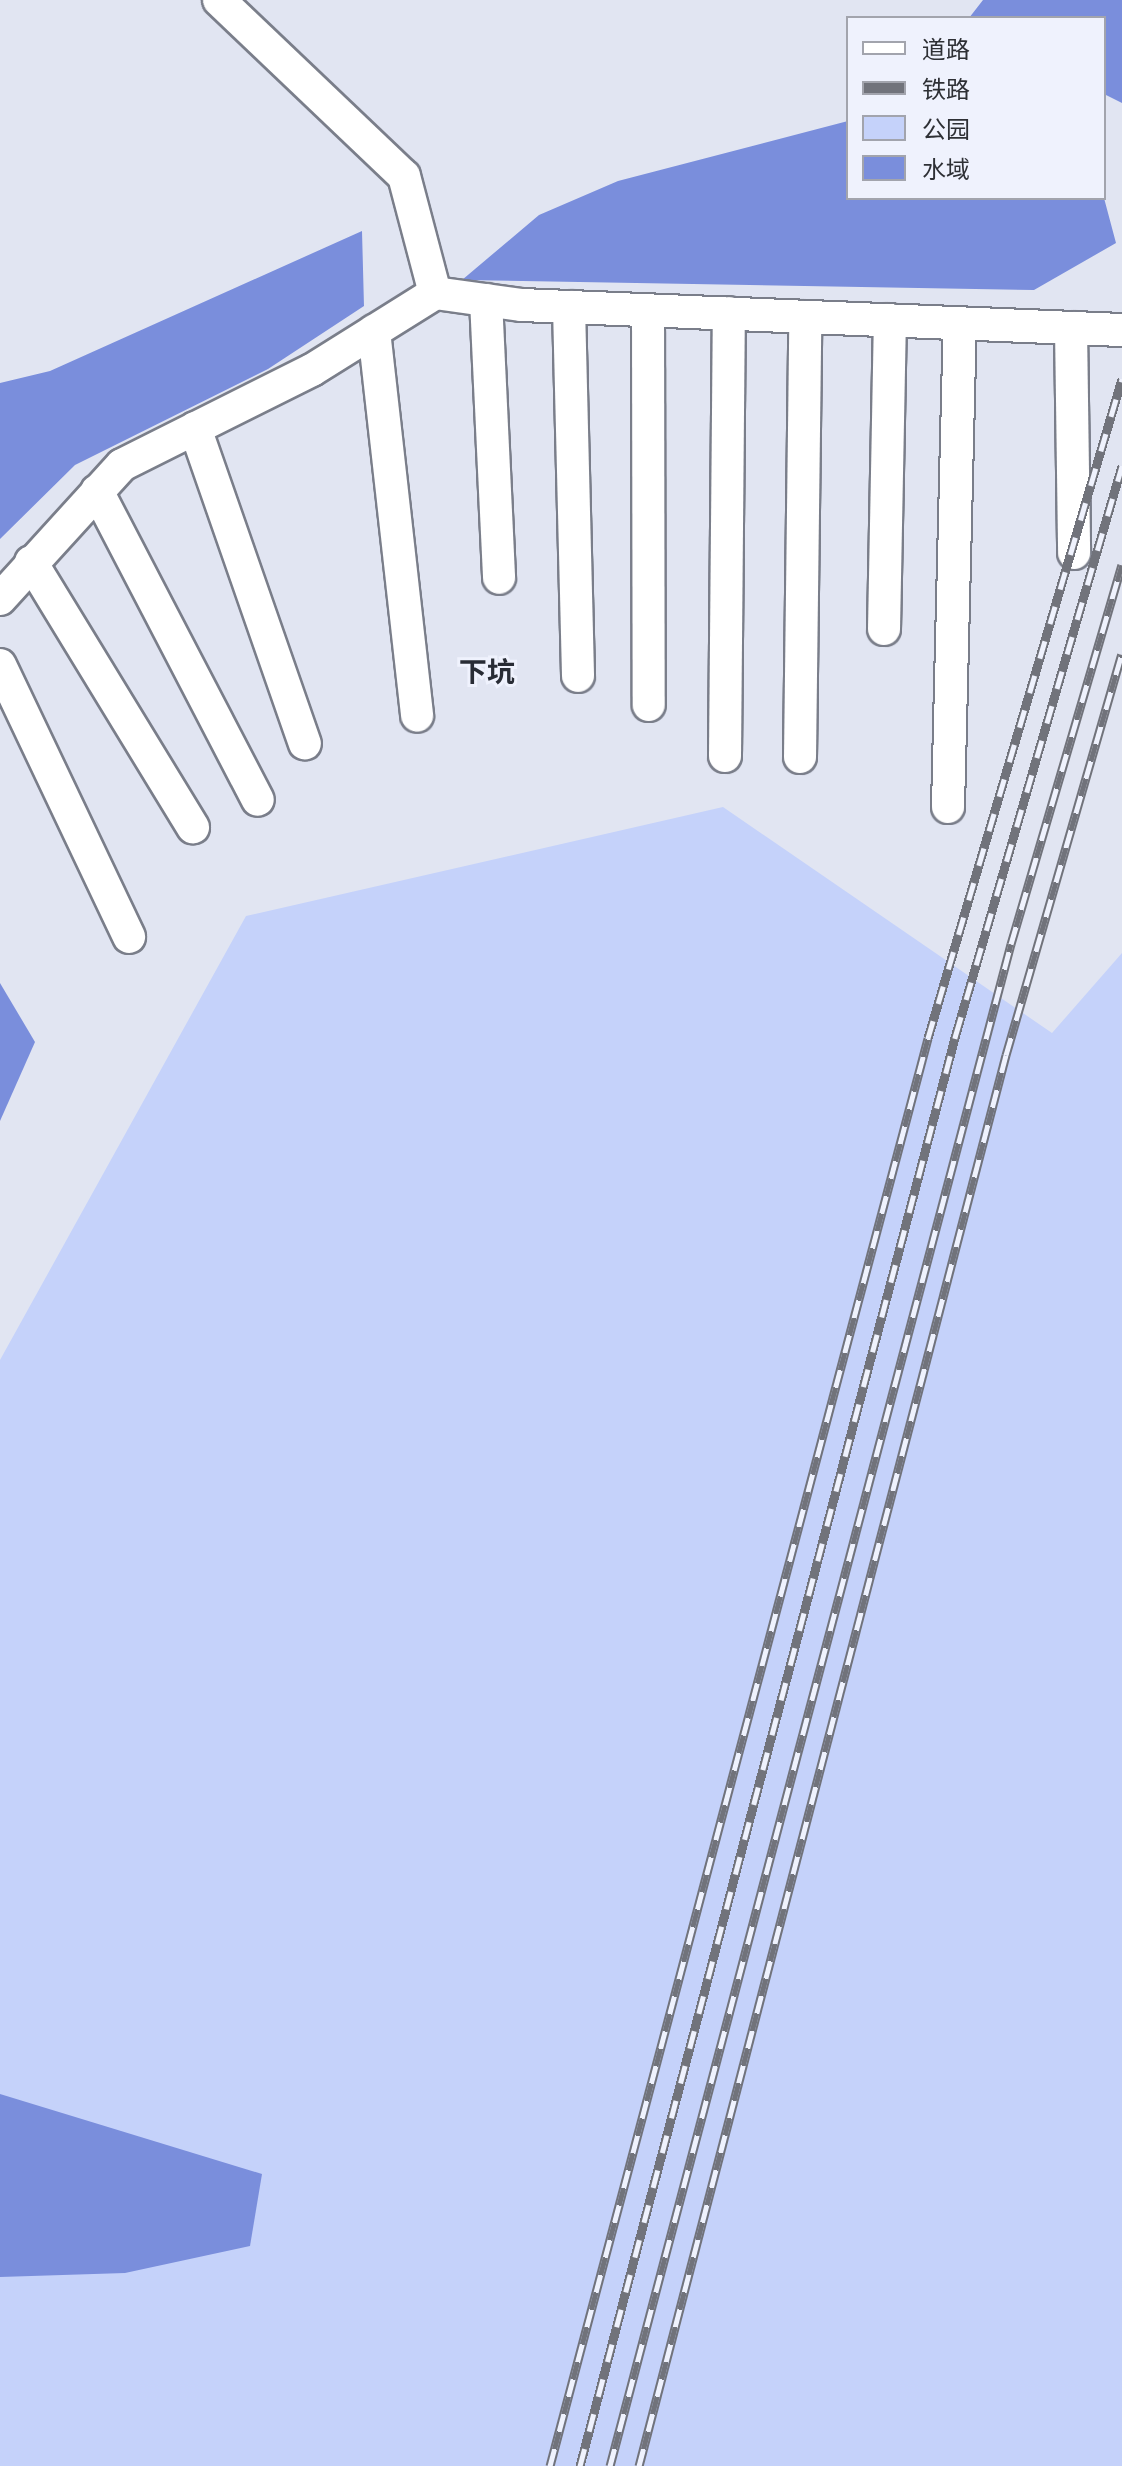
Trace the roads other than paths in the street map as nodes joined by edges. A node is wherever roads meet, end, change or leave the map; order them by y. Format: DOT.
graph roads {
  1 [pos="219,0"];
  2 [pos="435,293"];
  3 [pos="486,300"];
  4 [pos="569,307"];
  5 [pos="648,310"];
  6 [pos="729,313"];
  7 [pos="805,317"];
  8 [pos="890,320"];
  9 [pos="960,323"];
  10 [pos="1071,328"];
  11 [pos="1122,330"];
  12 [pos="374,331"];
  13 [pos="195,428"];
  14 [pos="97,491"];
  15 [pos="1074,553"];
  16 [pos="31,562"];
  17 [pos="499,578"];
  18 [pos="0,599"];
  19 [pos="884,629"];
  20 [pos="0,665"];
  21 [pos="578,676"];
  22 [pos="649,705"];
  23 [pos="417,716"];
  24 [pos="305,743"];
  25 [pos="725,756"];
  26 [pos="800,757"];
  27 [pos="258,800"];
  28 [pos="948,807"];
  29 [pos="193,827"];
  30 [pos="129,937"];
  1 -- 2 [label="street"];
  2 -- 3 [label="street"];
  2 -- 12 [label="street"];
  3 -- 4 [label="street"];
  3 -- 17 [label="street"];
  4 -- 5 [label="street"];
  4 -- 21 [label="street"];
  5 -- 6 [label="street"];
  5 -- 22 [label="street"];
  6 -- 7 [label="street"];
  6 -- 25 [label="street"];
  7 -- 8 [label="street"];
  7 -- 26 [label="street"];
  8 -- 9 [label="street"];
  8 -- 19 [label="street"];
  9 -- 10 [label="street"];
  9 -- 28 [label="street"];
  10 -- 11 [label="street"];
  10 -- 15 [label="street"];
  12 -- 13 [label="street"];
  12 -- 23 [label="street"];
  13 -- 14 [label="street"];
  13 -- 24 [label="street"];
  14 -- 16 [label="street"];
  14 -- 27 [label="street"];
  16 -- 18 [label="street"];
  16 -- 29 [label="street"];
  20 -- 30 [label="street"];
}
